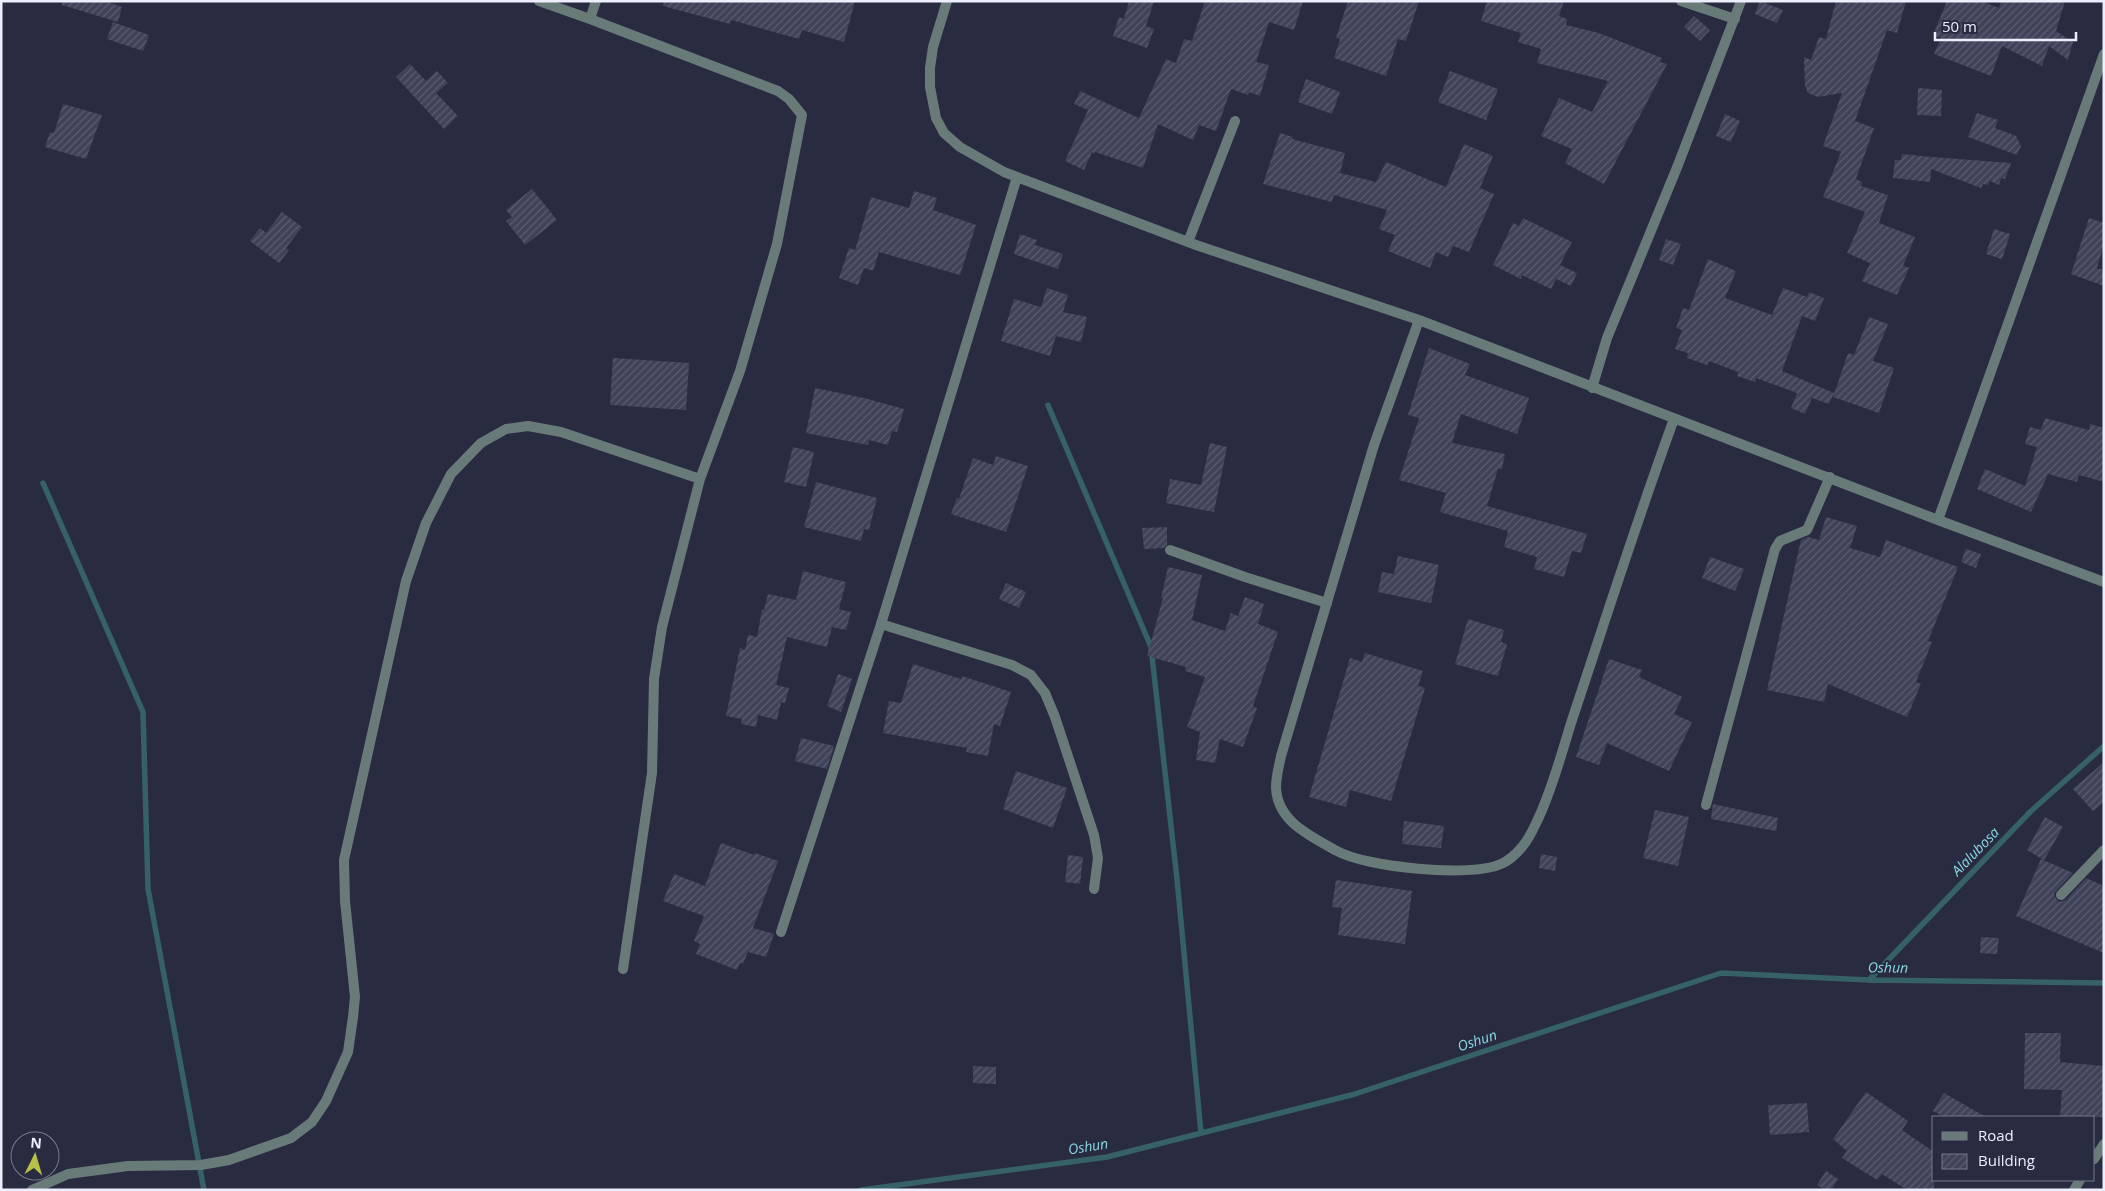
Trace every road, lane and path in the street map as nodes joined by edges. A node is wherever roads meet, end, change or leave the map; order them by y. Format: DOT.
graph roads {
  1 [pos="539,1"];
  2 [pos="596,1"];
  3 [pos="947,1"];
  4 [pos="1681,1"];
  5 [pos="1741,1"];
  6 [pos="590,19"];
  7 [pos="1735,19"];
  8 [pos="2104,54"];
  9 [pos="1235,122"];
  10 [pos="1017,178"];
  11 [pos="1188,242"];
  12 [pos="1419,320"];
  13 [pos="1592,388"];
  14 [pos="1674,419"];
  15 [pos="1830,477"];
  16 [pos="700,479"];
  17 [pos="1938,520"];
  18 [pos="1170,550"];
  19 [pos="2104,582"];
  20 [pos="1327,603"];
  21 [pos="881,624"];
  22 [pos="1706,805"];
  23 [pos="2104,850"];
  24 [pos="1094,889"];
  25 [pos="2061,896"];
  26 [pos="781,932"];
  27 [pos="622,969"];
  28 [pos="2104,1144"];
  29 [pos="2095,1158"];
  30 [pos="32,1190"];
  1 -- 6 [label="street"];
  2 -- 6 [label="street"];
  3 -- 10 [label="street"];
  4 -- 7 [label="street"];
  5 -- 7 [label="street"];
  6 -- 16 [label="street"];
  7 -- 13 [label="street"];
  8 -- 17 [label="street"];
  9 -- 11 [label="street"];
  10 -- 11 [label="street"];
  10 -- 21 [label="street"];
  11 -- 12 [label="street"];
  12 -- 13 [label="street"];
  12 -- 20 [label="street"];
  13 -- 14 [label="street"];
  14 -- 15 [label="street"];
  14 -- 20 [label="street"];
  15 -- 17 [label="street"];
  15 -- 22 [label="street"];
  16 -- 27 [label="street"];
  16 -- 30 [label="street"];
  17 -- 19 [label="street"];
  18 -- 20 [label="street"];
  21 -- 24 [label="street"];
  21 -- 26 [label="street"];
  23 -- 25 [label="street"];
  28 -- 29 [label="street"];
}
